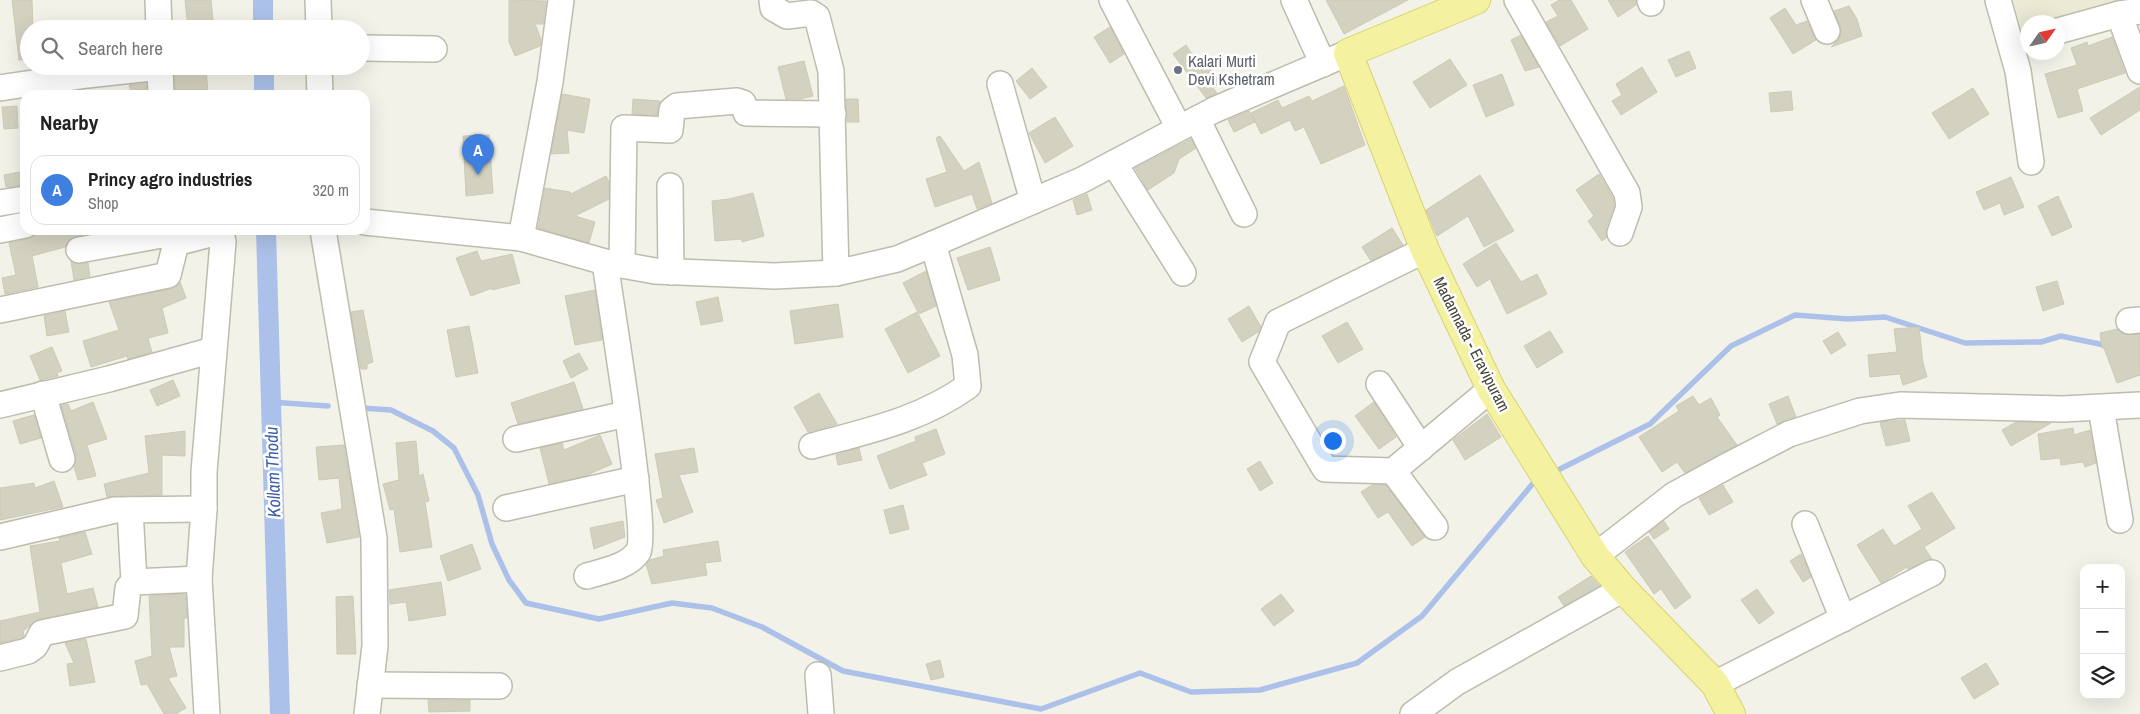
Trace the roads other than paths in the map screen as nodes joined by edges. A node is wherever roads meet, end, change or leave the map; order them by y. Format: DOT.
graph roads {
  1 [pos="158,0"];
  2 [pos="318,0"];
  3 [pos="561,0"];
  4 [pos="772,0"];
  5 [pos="1112,0"];
  6 [pos="1294,0"];
  7 [pos="1476,0"];
  8 [pos="1517,0"];
  9 [pos="1814,0"];
  10 [pos="1998,0"];
  11 [pos="2130,13"];
  12 [pos="159,20"];
  13 [pos="319,20"];
  14 [pos="2065,30"];
  15 [pos="1827,31"];
  16 [pos="2019,42"];
  17 [pos="370,48"];
  18 [pos="434,49"];
  19 [pos="1348,53"];
  20 [pos="1323,64"];
  21 [pos="2140,71"];
  22 [pos="99,75"];
  23 [pos="161,75"];
  24 [pos="319,75"];
  25 [pos="1000,84"];
  26 [pos="0,88"];
  27 [pos="162,90"];
  28 [pos="320,90"];
  29 [pos="833,114"];
  30 [pos="1188,124"];
  31 [pos="2031,162"];
  32 [pos="1114,163"];
  33 [pos="670,186"];
  34 [pos="20,200"];
  35 [pos="1033,201"];
  36 [pos="0,203"];
  37 [pos="1244,214"];
  38 [pos="370,223"];
  39 [pos="20,226"];
  40 [pos="0,230"];
  41 [pos="1620,233"];
  42 [pos="170,235"];
  43 [pos="222,235"];
  44 [pos="324,235"];
  45 [pos="521,238"];
  46 [pos="933,244"];
  47 [pos="79,250"];
  48 [pos="1426,250"];
  49 [pos="613,264"];
  50 [pos="671,272"];
  51 [pos="836,273"];
  52 [pos="1183,273"];
  53 [pos="0,310"];
  54 [pos="214,350"];
  55 [pos="1379,384"];
  56 [pos="1491,389"];
  57 [pos="43,394"];
  58 [pos="0,405"];
  59 [pos="2140,405"];
  60 [pos="2101,408"];
  61 [pos="626,414"];
  62 [pos="516,438"];
  63 [pos="812,446"];
  64 [pos="1421,448"];
  65 [pos="62,459"];
  66 [pos="1393,471"];
  67 [pos="636,479"];
  68 [pos="506,508"];
  69 [pos="204,509"];
  70 [pos="130,510"];
  71 [pos="2120,520"];
  72 [pos="1805,524"];
  73 [pos="1435,527"];
  74 [pos="0,538"];
  75 [pos="1595,556"];
  76 [pos="1932,573"];
  77 [pos="587,576"];
  78 [pos="199,579"];
  79 [pos="134,582"];
  80 [pos="1623,589"];
  81 [pos="1844,618"];
  82 [pos="0,658"];
  83 [pos="818,675"];
  84 [pos="1715,684"];
  85 [pos="370,685"];
  86 [pos="499,686"];
  87 [pos="207,714"];
  88 [pos="366,714"];
  89 [pos="822,714"];
  90 [pos="1413,714"];
  91 [pos="1731,714"];
  1 -- 12 [label="street"];
  2 -- 13 [label="street"];
  3 -- 45 [label="street"];
  4 -- 29 [label="street"];
  5 -- 30 [label="street"];
  6 -- 20 [label="street"];
  7 -- 19 [label="main road"];
  8 -- 41 [label="street"];
  9 -- 15 [label="street"];
  10 -- 16 [label="street"];
  11 -- 14 [label="street"];
  11 -- 21 [label="street"];
  16 -- 31 [label="street"];
  17 -- 18 [label="street"];
  19 -- 20 [label="street"];
  19 -- 48 [label="main road, Madannada - Eravipuram"];
  20 -- 30 [label="street"];
  22 -- 26 [label="street"];
  23 -- 27 [label="street"];
  24 -- 28 [label="street"];
  25 -- 35 [label="street"];
  29 -- 49 [label="street"];
  29 -- 51 [label="street"];
  30 -- 32 [label="street"];
  30 -- 37 [label="street"];
  32 -- 35 [label="street"];
  32 -- 52 [label="street"];
  33 -- 50 [label="street"];
  34 -- 36 [label="street"];
  35 -- 46 [label="street"];
  38 -- 45 [label="street"];
  39 -- 40 [label="street"];
  42 -- 47 [label="street"];
  42 -- 53 [label="street"];
  43 -- 54 [label="street"];
  44 -- 85 [label="street"];
  45 -- 49 [label="street"];
  46 -- 51 [label="street"];
  46 -- 63 [label="street"];
  48 -- 56 [label="main road, Madannada - Eravipuram"];
  48 -- 66 [label="street"];
  49 -- 50 [label="street"];
  49 -- 61 [label="street"];
  50 -- 51 [label="street"];
  54 -- 57 [label="street"];
  54 -- 69 [label="street"];
  55 -- 64 [label="street"];
  56 -- 64 [label="street"];
  56 -- 75 [label="main road, Madannada - Eravipuram"];
  57 -- 58 [label="street"];
  57 -- 65 [label="street"];
  59 -- 60 [label="street"];
  60 -- 71 [label="street"];
  60 -- 75 [label="street"];
  61 -- 62 [label="street"];
  61 -- 67 [label="street"];
  64 -- 66 [label="street"];
  66 -- 73 [label="street"];
  67 -- 68 [label="street"];
  67 -- 77 [label="street"];
  69 -- 70 [label="street"];
  69 -- 78 [label="street"];
  70 -- 74 [label="street"];
  70 -- 79 [label="street"];
  72 -- 81 [label="street"];
  75 -- 80 [label="main road, Madannada - Eravipuram"];
  76 -- 81 [label="street"];
  78 -- 79 [label="street"];
  78 -- 87 [label="street"];
  79 -- 82 [label="street"];
  80 -- 84 [label="main road, Madannada - Eravipuram"];
  80 -- 90 [label="street"];
  81 -- 84 [label="street"];
  83 -- 89 [label="street"];
  84 -- 91 [label="main road, Madannada - Eravipuram"];
  85 -- 86 [label="street"];
  85 -- 88 [label="street"];
}
